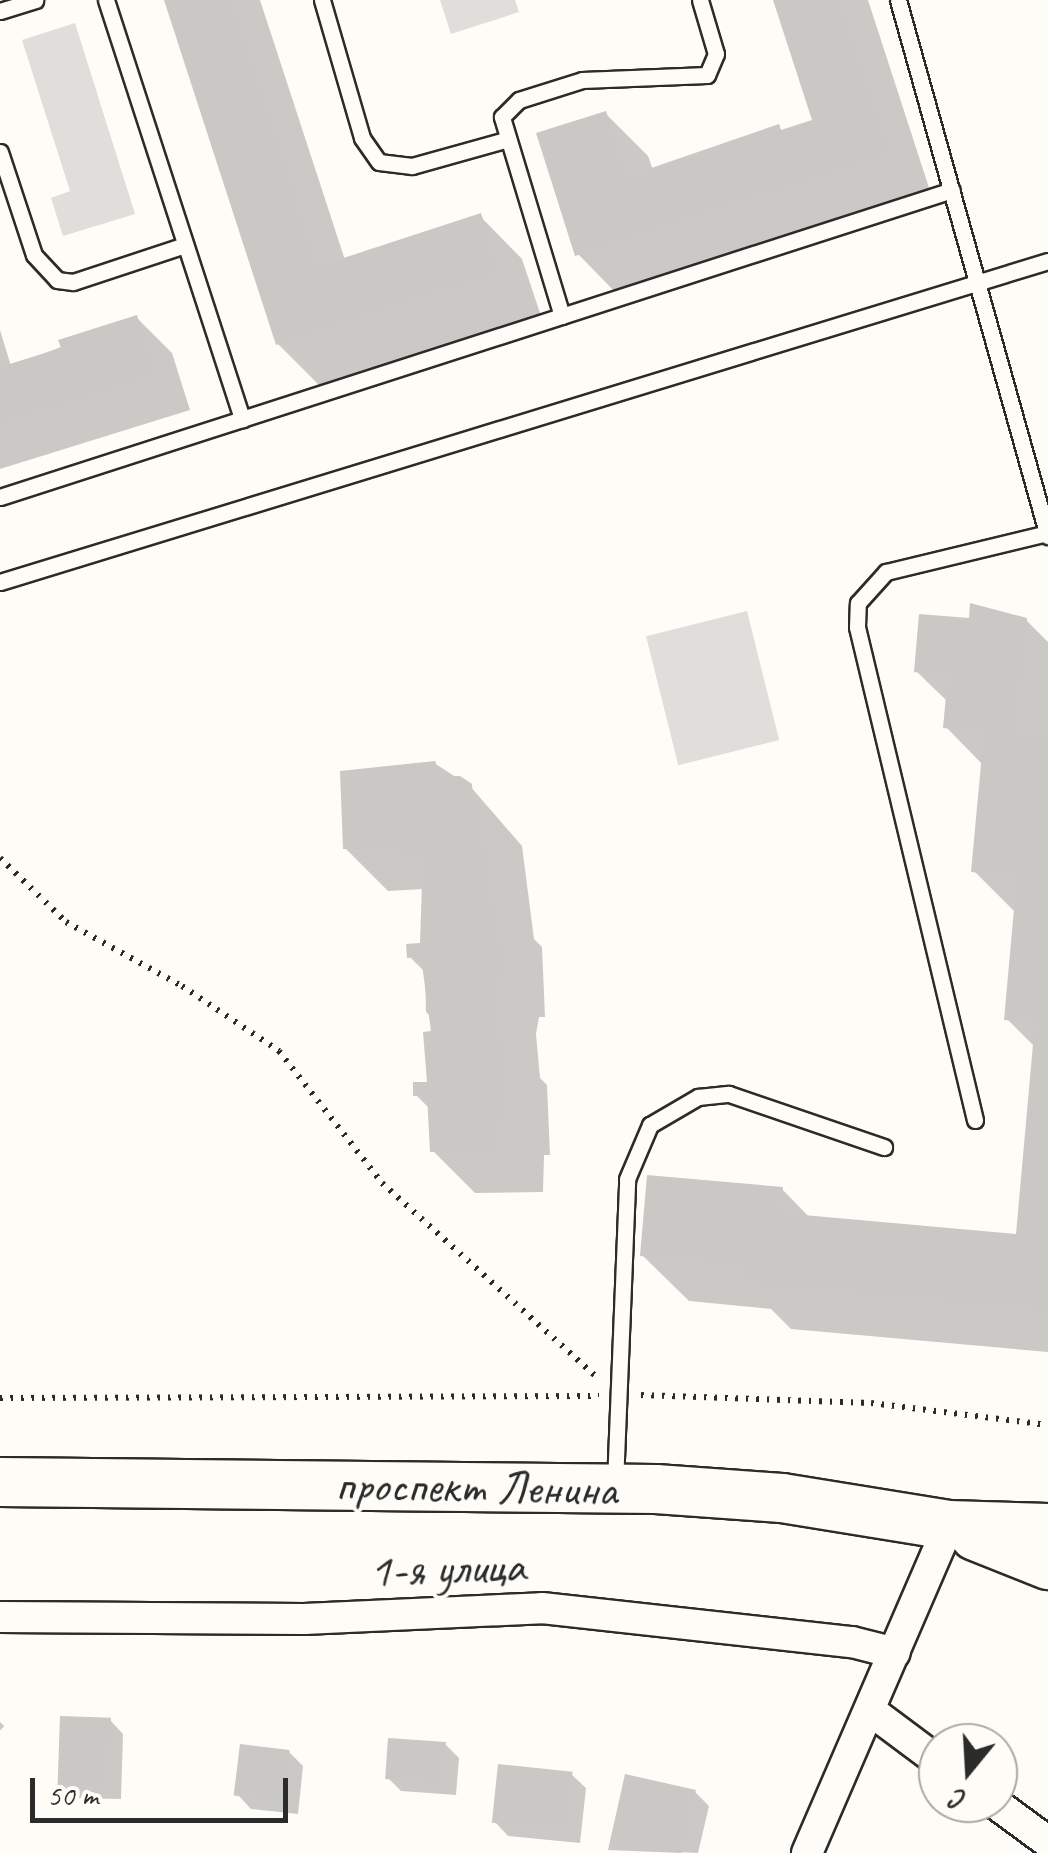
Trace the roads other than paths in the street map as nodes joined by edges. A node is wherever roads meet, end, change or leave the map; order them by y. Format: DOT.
graph roads {
  1 [pos="36,0"];
  2 [pos="106,0"];
  3 [pos="322,0"];
  4 [pos="700,0"];
  5 [pos="898,0"];
  6 [pos="0,12"];
  7 [pos="506,140"];
  8 [pos="0,152"];
  9 [pos="952,190"];
  10 [pos="186,245"];
  11 [pos="1048,261"];
  12 [pos="978,282"];
  13 [pos="562,316"];
  14 [pos="242,419"];
  15 [pos="0,497"];
  16 [pos="1048,534"];
  17 [pos="0,582"];
  18 [pos="975,1120"];
  19 [pos="884,1147"];
  20 [pos="0,1482"];
  21 [pos="614,1488"];
  22 [pos="948,1525"];
  23 [pos="1048,1528"];
  24 [pos="1048,1565"];
  25 [pos="0,1617"];
  26 [pos="895,1653"];
  27 [pos="870,1712"];
  28 [pos="918,1747"];
  29 [pos="1018,1820"];
  30 [pos="1048,1842"];
  31 [pos="807,1853"];
  1 -- 6 [label="lane"];
  2 -- 10 [label="lane"];
  3 -- 7 [label="lane"];
  4 -- 7 [label="lane"];
  5 -- 9 [label="lane"];
  7 -- 13 [label="lane"];
  8 -- 10 [label="lane"];
  9 -- 12 [label="lane"];
  9 -- 13 [label="lane"];
  10 -- 14 [label="lane"];
  11 -- 12 [label="lane"];
  12 -- 16 [label="lane"];
  12 -- 17 [label="lane"];
  13 -- 14 [label="lane"];
  14 -- 15 [label="lane"];
  16 -- 18 [label="lane"];
  19 -- 21 [label="lane"];
  20 -- 21 [label="main road, проспект Ленина"];
  21 -- 22 [label="main road, проспект Ленина"];
  22 -- 23 [label="main road, проспект Ленина"];
  22 -- 24 [label="main road, проспект Ленина"];
  22 -- 26 [label="street"];
  25 -- 26 [label="street, 1-я улица"];
  26 -- 27 [label="street"];
  27 -- 28 [label="street"];
  27 -- 31 [label="street"];
  29 -- 30 [label="street"];
}
